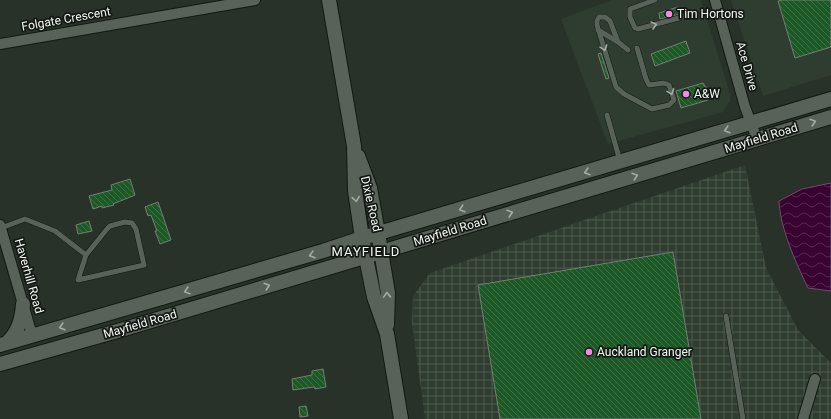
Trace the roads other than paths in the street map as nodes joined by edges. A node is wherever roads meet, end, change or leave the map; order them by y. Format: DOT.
graph roads {
  1 [pos="255,0"];
  2 [pos="329,0"];
  3 [pos="656,0"];
  4 [pos="715,0"];
  5 [pos="690,15"];
  6 [pos="598,30"];
  7 [pos="618,42"];
  8 [pos="0,44"];
  9 [pos="637,48"];
  10 [pos="628,50"];
  11 [pos="831,99"];
  12 [pos="607,114"];
  13 [pos="831,117"];
  14 [pos="751,123"];
  15 [pos="757,139"];
  16 [pos="354,146"];
  17 [pos="620,162"];
  18 [pos="0,226"];
  19 [pos="378,234"];
  20 [pos="362,238"];
  21 [pos="381,252"];
  22 [pos="86,255"];
  23 [pos="366,256"];
  24 [pos="23,304"];
  25 [pos="726,316"];
  26 [pos="387,334"];
  27 [pos="32,335"];
  28 [pos="3,344"];
  29 [pos="28,356"];
  30 [pos="0,364"];
  31 [pos="815,379"];
  32 [pos="401,419"];
  33 [pos="743,419"];
  34 [pos="803,419"];
  1 -- 8 [label="street, Folgate Crescent"];
  2 -- 16 [label="main road, Dixie Road"];
  3 -- 5 [label="lane, one-way"];
  4 -- 14 [label="street, Ace Drive"];
  6 -- 7 [label="lane"];
  6 -- 7 [label="lane"];
  6 -- 9 [label="lane"];
  7 -- 10 [label="lane"];
  11 -- 14 [label="main road, Mayfield Road"];
  12 -- 17 [label="lane"];
  15 -- 13 [label="main road, Mayfield Road, one-way"];
  14 -- 15 [label="street, Ace Drive"];
  14 -- 17 [label="main road, Mayfield Road, one-way"];
  21 -- 15 [label="main road, Mayfield Road, one-way"];
  16 -- 19 [label="main road, Dixie Road"];
  16 -- 20 [label="main road, Dixie Road, one-way"];
  17 -- 19 [label="main road, Mayfield Road, one-way"];
  18 -- 22 [label="lane"];
  18 -- 24 [label="street, Haverhill Road"];
  19 -- 20 [label="main road, Mayfield Road"];
  19 -- 21 [label="main road, Dixie Road"];
  20 -- 23 [label="main road, Dixie Road"];
  20 -- 27 [label="main road, Mayfield Road, one-way"];
  21 -- 23 [label="main road, Mayfield Road"];
  26 -- 21 [label="main road, Dixie Road, one-way"];
  22 -- 22 [label="lane"];
  23 -- 26 [label="main road, Dixie Road"];
  29 -- 23 [label="main road, Mayfield Road, one-way"];
  24 -- 27 [label="street, Haverhill Road"];
  24 -- 28 [label="main road"];
  25 -- 33 [label="lane"];
  26 -- 32 [label="main road, Dixie Road"];
  27 -- 28 [label="main road, Mayfield Road"];
  27 -- 29 [label="main road"];
  29 -- 30 [label="main road, Mayfield Road"];
  31 -- 34 [label="street"];
}
